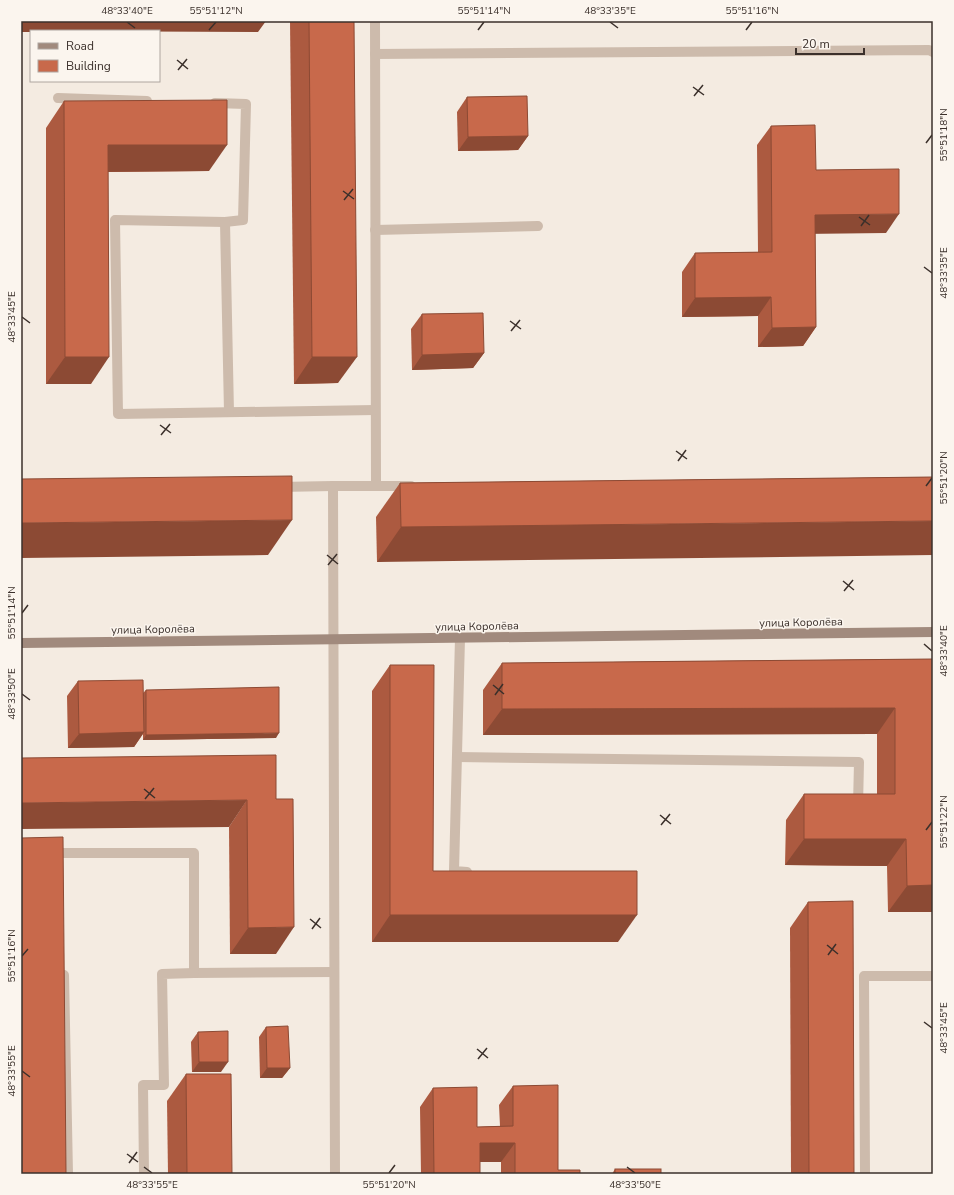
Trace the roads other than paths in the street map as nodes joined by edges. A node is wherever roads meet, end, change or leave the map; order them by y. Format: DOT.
graph roads {
  1 [pos="375,21"];
  2 [pos="933,52"];
  3 [pos="375,54"];
  4 [pos="58,98"];
  5 [pos="160,102"];
  6 [pos="207,103"];
  7 [pos="225,222"];
  8 [pos="538,226"];
  9 [pos="375,230"];
  10 [pos="375,410"];
  11 [pos="229,412"];
  12 [pos="333,486"];
  13 [pos="376,486"];
  14 [pos="423,486"];
  15 [pos="271,487"];
  16 [pos="933,632"];
  17 [pos="460,638"];
  18 [pos="333,639"];
  19 [pos="21,643"];
  20 [pos="457,757"];
  21 [pos="858,806"];
  22 [pos="41,854"];
  23 [pos="477,872"];
  24 [pos="64,963"];
  25 [pos="334,972"];
  26 [pos="194,973"];
  27 [pos="933,976"];
  28 [pos="68,1174"];
  29 [pos="144,1174"];
  30 [pos="335,1174"];
  31 [pos="865,1174"];
  1 -- 3 [label="lane"];
  2 -- 3 [label="lane"];
  3 -- 9 [label="lane"];
  4 -- 5 [label="lane"];
  6 -- 7 [label="lane"];
  7 -- 11 [label="lane"];
  7 -- 11 [label="lane"];
  8 -- 9 [label="lane"];
  9 -- 10 [label="lane"];
  10 -- 11 [label="lane"];
  10 -- 13 [label="lane"];
  12 -- 13 [label="lane"];
  12 -- 15 [label="lane"];
  12 -- 18 [label="lane"];
  13 -- 14 [label="lane"];
  16 -- 17 [label="street, улица Королёва"];
  17 -- 18 [label="street, улица Королёва"];
  17 -- 20 [label="lane"];
  18 -- 19 [label="street, улица Королёва"];
  18 -- 25 [label="lane"];
  20 -- 21 [label="lane"];
  20 -- 23 [label="lane"];
  22 -- 26 [label="lane"];
  24 -- 28 [label="lane"];
  25 -- 26 [label="lane"];
  25 -- 30 [label="lane"];
  26 -- 29 [label="lane"];
  27 -- 31 [label="lane"];
}
